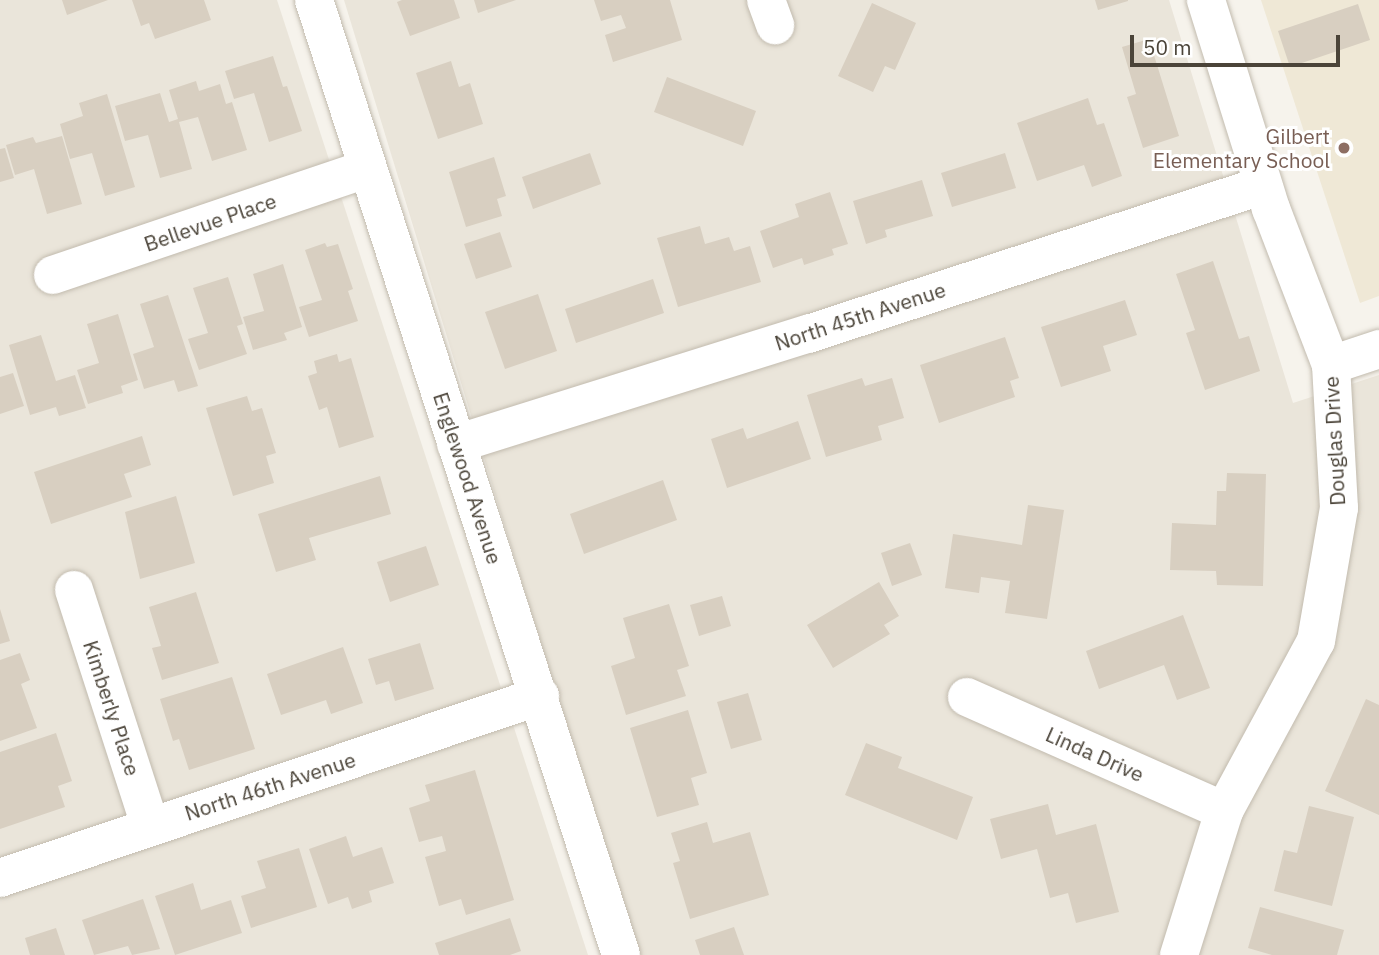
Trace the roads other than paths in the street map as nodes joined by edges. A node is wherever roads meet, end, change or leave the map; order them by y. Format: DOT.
graph roads {
  1 [pos="314,0"];
  2 [pos="1206,0"];
  3 [pos="367,169"];
  4 [pos="1263,185"];
  5 [pos="53,275"];
  6 [pos="1379,349"];
  7 [pos="1331,365"];
  8 [pos="456,444"];
  9 [pos="74,590"];
  10 [pos="540,696"];
  11 [pos="967,697"];
  12 [pos="1224,811"];
  13 [pos="150,826"];
  14 [pos="0,878"];
  15 [pos="621,955"];
  16 [pos="1179,955"];
  1 -- 3 [label="street, Englewood Avenue"];
  2 -- 4 [label="street, Douglas Drive"];
  3 -- 5 [label="street, Bellevue Place"];
  3 -- 8 [label="street, Englewood Avenue"];
  4 -- 7 [label="street, Douglas Drive"];
  4 -- 8 [label="street, North 45th Avenue"];
  6 -- 7 [label="street"];
  7 -- 12 [label="street, Douglas Drive"];
  8 -- 10 [label="street, Englewood Avenue"];
  9 -- 13 [label="street, Kimberly Place"];
  10 -- 13 [label="street, North 46th Avenue"];
  10 -- 15 [label="street, Englewood Avenue"];
  11 -- 12 [label="street, Linda Drive"];
  12 -- 16 [label="street, Douglas Drive"];
  13 -- 14 [label="street, North 46th Avenue"];
}
